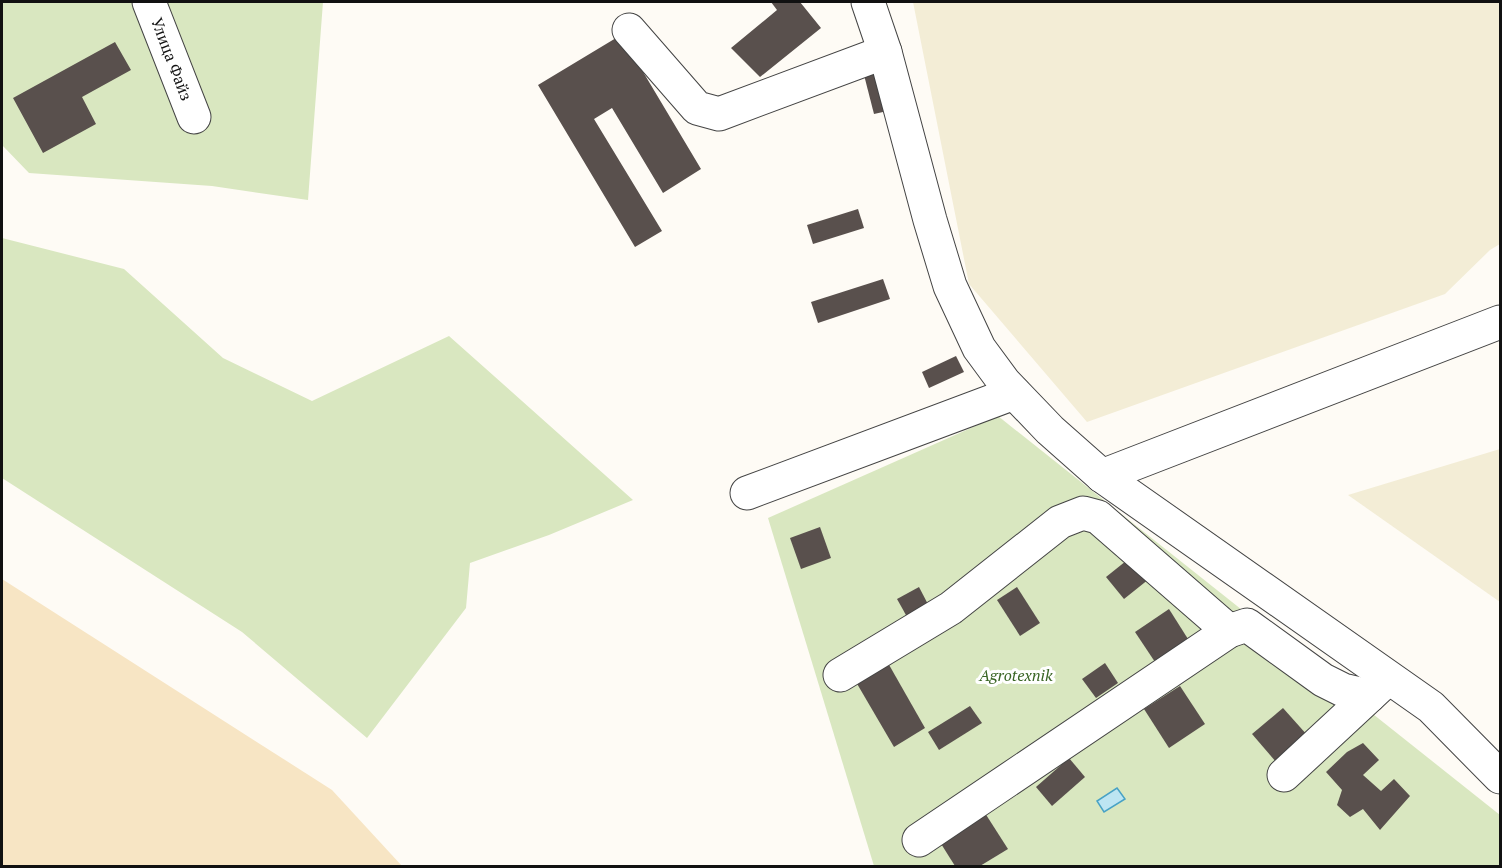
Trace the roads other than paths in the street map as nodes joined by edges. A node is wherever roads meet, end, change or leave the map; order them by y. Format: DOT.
graph roads {
  1 [pos="149,2"];
  2 [pos="868,2"];
  3 [pos="629,30"];
  4 [pos="885,52"];
  5 [pos="194,117"];
  6 [pos="1500,322"];
  7 [pos="1014,393"];
  8 [pos="1102,476"];
  9 [pos="747,493"];
  10 [pos="1229,631"];
  11 [pos="840,675"];
  12 [pos="1379,687"];
  13 [pos="1284,775"];
  14 [pos="1500,777"];
  15 [pos="919,840"];
  1 -- 5 [label="street, Улица Файз"];
  2 -- 4 [label="street"];
  3 -- 4 [label="street"];
  4 -- 7 [label="street"];
  6 -- 8 [label="street"];
  7 -- 8 [label="street"];
  7 -- 9 [label="street"];
  8 -- 12 [label="street"];
  10 -- 11 [label="street"];
  10 -- 12 [label="street"];
  10 -- 15 [label="street"];
  12 -- 13 [label="street"];
  12 -- 14 [label="street"];
}
